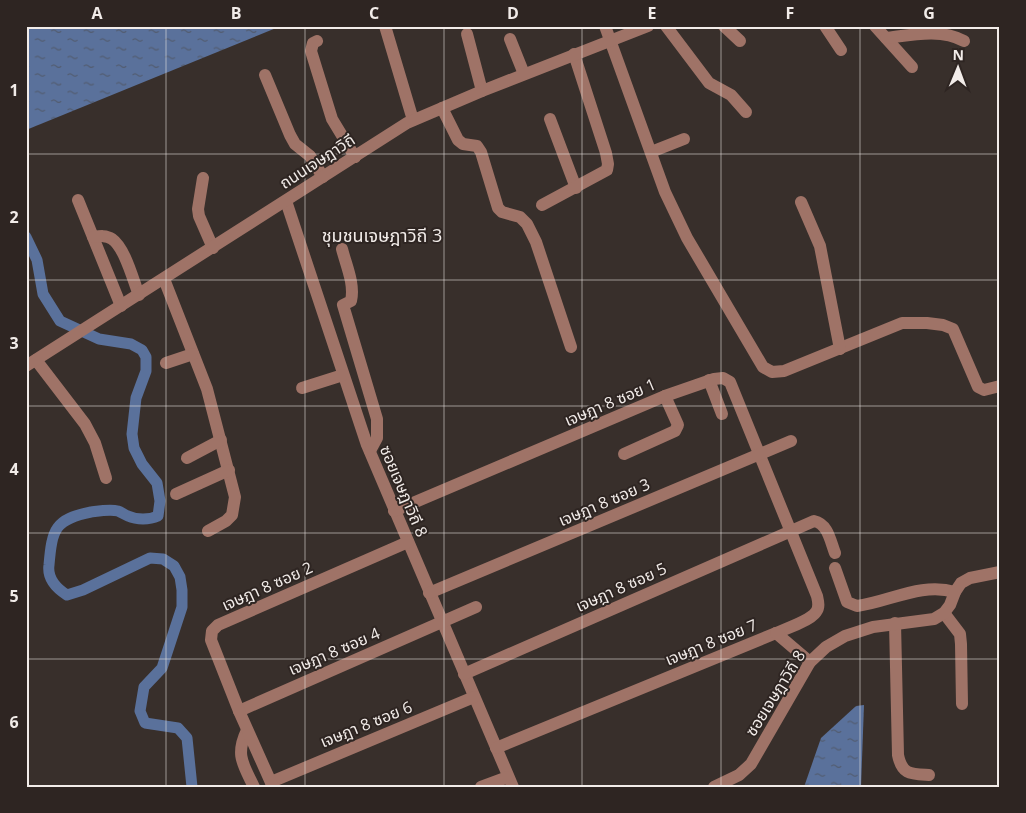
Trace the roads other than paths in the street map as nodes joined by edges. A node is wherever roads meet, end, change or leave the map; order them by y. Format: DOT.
graph roads {
  1 [pos="385,26"];
  2 [pos="604,26"];
  3 [pos="648,26"];
  4 [pos="666,26"];
  5 [pos="724,26"];
  6 [pos="825,26"];
  7 [pos="875,26"];
  8 [pos="468,34"];
  9 [pos="886,38"];
  10 [pos="510,39"];
  11 [pos="317,41"];
  12 [pos="609,41"];
  13 [pos="740,41"];
  14 [pos="964,41"];
  15 [pos="842,50"];
  16 [pos="574,54"];
  17 [pos="912,67"];
  18 [pos="524,74"];
  19 [pos="265,75"];
  20 [pos="482,91"];
  21 [pos="442,108"];
  22 [pos="746,112"];
  23 [pos="550,119"];
  24 [pos="413,120"];
  25 [pos="684,139"];
  26 [pos="651,152"];
  27 [pos="354,156"];
  28 [pos="324,177"];
  29 [pos="203,178"];
  30 [pos="576,188"];
  31 [pos="78,200"];
  32 [pos="286,201"];
  33 [pos="801,202"];
  34 [pos="542,205"];
  35 [pos="93,237"];
  36 [pos="213,248"];
  37 [pos="342,249"];
  38 [pos="164,279"];
  39 [pos="139,295"];
  40 [pos="121,306"];
  41 [pos="571,347"];
  42 [pos="840,349"];
  43 [pos="193,354"];
  44 [pos="31,363"];
  45 [pos="166,363"];
  46 [pos="343,375"];
  47 [pos="709,380"];
  48 [pos="1000,386"];
  49 [pos="302,388"];
  50 [pos="666,396"];
  51 [pos="722,414"];
  52 [pos="221,440"];
  53 [pos="791,440"];
  54 [pos="370,451"];
  55 [pos="624,454"];
  56 [pos="758,454"];
  57 [pos="186,458"];
  58 [pos="229,470"];
  59 [pos="106,478"];
  60 [pos="176,494"];
  61 [pos="394,511"];
  62 [pos="791,530"];
  63 [pos="208,531"];
  64 [pos="408,542"];
  65 [pos="835,553"];
  66 [pos="835,568"];
  67 [pos="1000,572"];
  68 [pos="955,592"];
  69 [pos="429,593"];
  70 [pos="476,607"];
  71 [pos="944,613"];
  72 [pos="442,622"];
  73 [pos="895,623"];
  74 [pos="776,633"];
  75 [pos="810,662"];
  76 [pos="464,674"];
  77 [pos="474,697"];
  78 [pos="962,704"];
  79 [pos="238,710"];
  80 [pos="247,730"];
  81 [pos="496,748"];
  82 [pos="929,775"];
  83 [pos="510,782"];
  84 [pos="272,784"];
  85 [pos="721,786"];
  86 [pos="254,787"];
  87 [pos="480,787"];
  1 -- 24 [label="street"];
  2 -- 12 [label="street"];
  3 -- 12 [label="street, ถนนเจษฎาวิถี"];
  4 -- 22 [label="street"];
  5 -- 13 [label="street"];
  6 -- 15 [label="street"];
  7 -- 9 [label="street"];
  8 -- 20 [label="street"];
  9 -- 14 [label="street"];
  9 -- 17 [label="street"];
  10 -- 18 [label="street"];
  11 -- 27 [label="street"];
  12 -- 16 [label="street, ถนนเจษฎาวิถี"];
  12 -- 26 [label="street"];
  16 -- 18 [label="street, ถนนเจษฎาวิถี"];
  16 -- 30 [label="street"];
  18 -- 20 [label="street, ถนนเจษฎาวิถี"];
  19 -- 28 [label="street"];
  20 -- 21 [label="street, ถนนเจษฎาวิถี"];
  21 -- 24 [label="street, ถนนเจษฎาวิถี"];
  21 -- 41 [label="street"];
  23 -- 30 [label="street"];
  24 -- 27 [label="street, ถนนเจษฎาวิถี"];
  25 -- 26 [label="street"];
  26 -- 42 [label="street"];
  27 -- 28 [label="street, ถนนเจษฎาวิถี"];
  28 -- 32 [label="street, ถนนเจษฎาวิถี"];
  29 -- 36 [label="street"];
  30 -- 34 [label="street"];
  31 -- 35 [label="street"];
  32 -- 36 [label="street, ถนนเจษฎาวิถี"];
  32 -- 46 [label="street, ซอยเจษฎาวิถี 8"];
  33 -- 42 [label="street"];
  35 -- 39 [label="street"];
  35 -- 40 [label="street"];
  36 -- 38 [label="street, ถนนเจษฎาวิถี"];
  37 -- 54 [label="street"];
  38 -- 39 [label="street, ถนนเจษฎาวิถี"];
  38 -- 43 [label="street"];
  39 -- 40 [label="street, ถนนเจษฎาวิถี"];
  40 -- 44 [label="street, ถนนเจษฎาวิถี"];
  42 -- 48 [label="street"];
  43 -- 45 [label="street"];
  43 -- 52 [label="street"];
  44 -- 59 [label="street"];
  46 -- 49 [label="street"];
  46 -- 54 [label="street, ซอยเจษฎาวิถี 8"];
  47 -- 50 [label="street, เจษฎา 8 ซอย 1"];
  47 -- 51 [label="street"];
  47 -- 56 [label="street"];
  50 -- 55 [label="street"];
  50 -- 61 [label="street, เจษฎา 8 ซอย 1"];
  52 -- 57 [label="street"];
  52 -- 58 [label="street"];
  53 -- 56 [label="street, เจษฎา 8 ซอย 3"];
  54 -- 61 [label="street, ซอยเจษฎาวิถี 8"];
  56 -- 62 [label="street, เจษฎา 8 ซอย 7"];
  56 -- 69 [label="street, เจษฎา 8 ซอย 3"];
  58 -- 60 [label="street"];
  58 -- 63 [label="street"];
  61 -- 64 [label="street, ซอยเจษฎาวิถี 8"];
  62 -- 65 [label="street, เจษฎา 8 ซอย 5"];
  62 -- 74 [label="street, เจษฎา 8 ซอย 7"];
  62 -- 76 [label="street, เจษฎา 8 ซอย 5"];
  64 -- 69 [label="street, ซอยเจษฎาวิถี 8"];
  64 -- 79 [label="street, เจษฎา 8 ซอย 2"];
  66 -- 68 [label="street"];
  67 -- 68 [label="street"];
  68 -- 71 [label="street"];
  69 -- 72 [label="street, ซอยเจษฎาวิถี 8"];
  70 -- 72 [label="street, เจษฎา 8 ซอย 4"];
  71 -- 73 [label="street, ซอยเจษฎาวิถี 8"];
  71 -- 78 [label="street"];
  72 -- 76 [label="street, ซอยเจษฎาวิถี 8"];
  72 -- 79 [label="street, เจษฎา 8 ซอย 4"];
  73 -- 75 [label="street, ซอยเจษฎาวิถี 8"];
  73 -- 82 [label="street"];
  74 -- 75 [label="street"];
  74 -- 81 [label="street, เจษฎา 8 ซอย 7"];
  75 -- 85 [label="street, ซอยเจษฎาวิถี 8"];
  76 -- 77 [label="street, ซอยเจษฎาวิถี 8"];
  77 -- 81 [label="street, ซอยเจษฎาวิถี 8"];
  77 -- 84 [label="street, เจษฎา 8 ซอย 6"];
  79 -- 80 [label="street, เจษฎา 8 ซอย 2"];
  80 -- 84 [label="street, เจษฎา 8 ซอย 2"];
  80 -- 86 [label="street"];
  81 -- 83 [label="street, ซอยเจษฎาวิถี 8"];
  83 -- 87 [label="street"];
}
